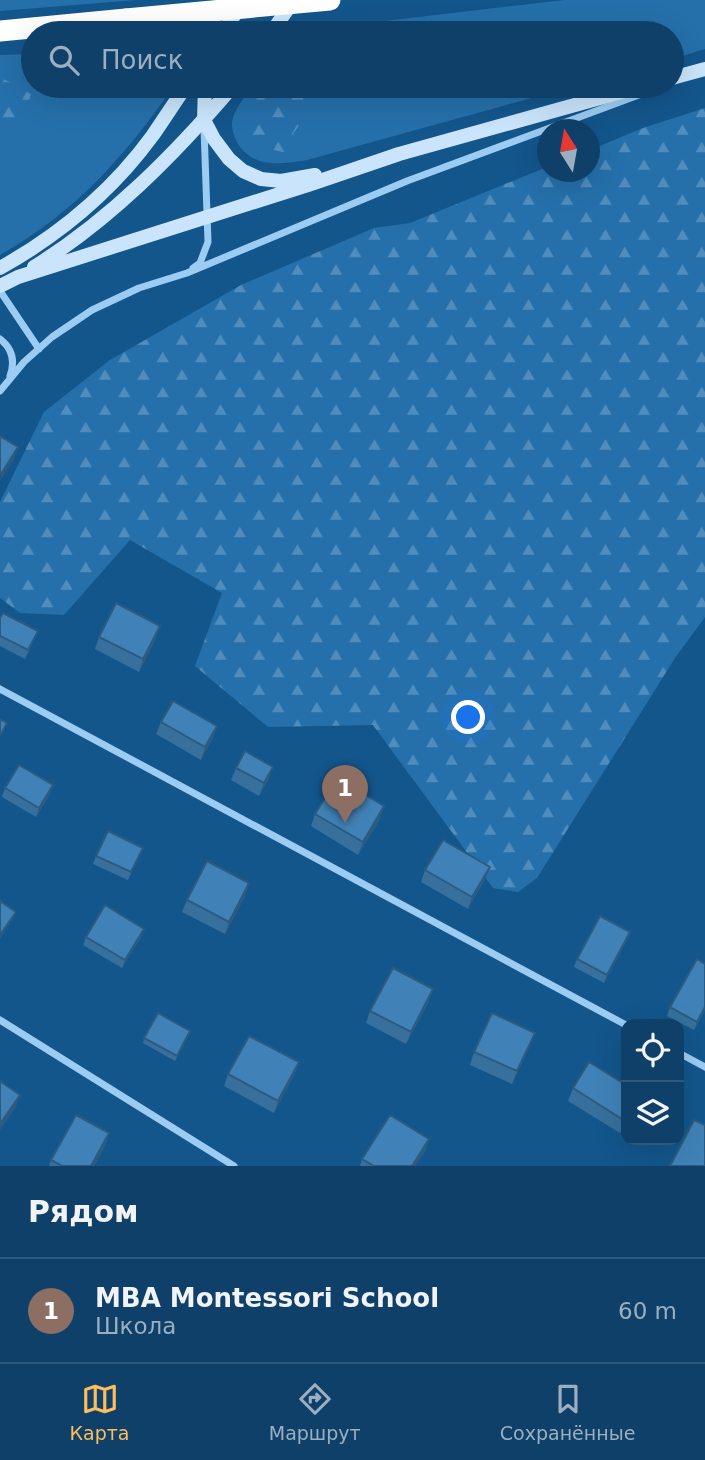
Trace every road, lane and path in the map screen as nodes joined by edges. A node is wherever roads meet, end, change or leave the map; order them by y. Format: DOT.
graph roads {
  1 [pos="244,0"];
  2 [pos="294,0"];
  3 [pos="330,0"];
  4 [pos="105,21"];
  5 [pos="231,21"];
  6 [pos="279,21"];
  7 [pos="21,29"];
  8 [pos="0,31"];
  9 [pos="705,70"];
  10 [pos="684,76"];
  11 [pos="178,98"];
  12 [pos="205,98"];
  13 [pos="223,98"];
  14 [pos="600,98"];
  15 [pos="631,98"];
  16 [pos="204,120"];
  17 [pos="399,154"];
  18 [pos="209,216"];
  19 [pos="0,268"];
  20 [pos="187,273"];
  21 [pos="18,277"];
  22 [pos="0,288"];
  23 [pos="0,339"];
  24 [pos="39,349"];
  25 [pos="8,380"];
  26 [pos="0,391"];
  27 [pos="0,689"];
  28 [pos="0,1020"];
  29 [pos="621,1022"];
  30 [pos="684,1056"];
  31 [pos="705,1067"];
  32 [pos="234,1166"];
  1 -- 5 [label="street"];
  2 -- 6 [label="street"];
  3 -- 4 [label="highway, bridge"];
  7 -- 8 [label="highway, bridge"];
  9 -- 10 [label="street"];
  11 -- 19 [label="street"];
  12 -- 16 [label="street"];
  13 -- 16 [label="street"];
  14 -- 17 [label="street"];
  15 -- 20 [label="street"];
  16 -- 17 [label="street"];
  16 -- 18 [label="street"];
  16 -- 21 [label="street"];
  17 -- 18 [label="street"];
  18 -- 20 [label="street"];
  18 -- 21 [label="street"];
  20 -- 24 [label="street"];
  21 -- 22 [label="street"];
  22 -- 24 [label="street"];
  23 -- 25 [label="street"];
  24 -- 25 [label="street"];
  25 -- 26 [label="street"];
  27 -- 29 [label="street"];
  28 -- 32 [label="street"];
  30 -- 31 [label="street"];
}
